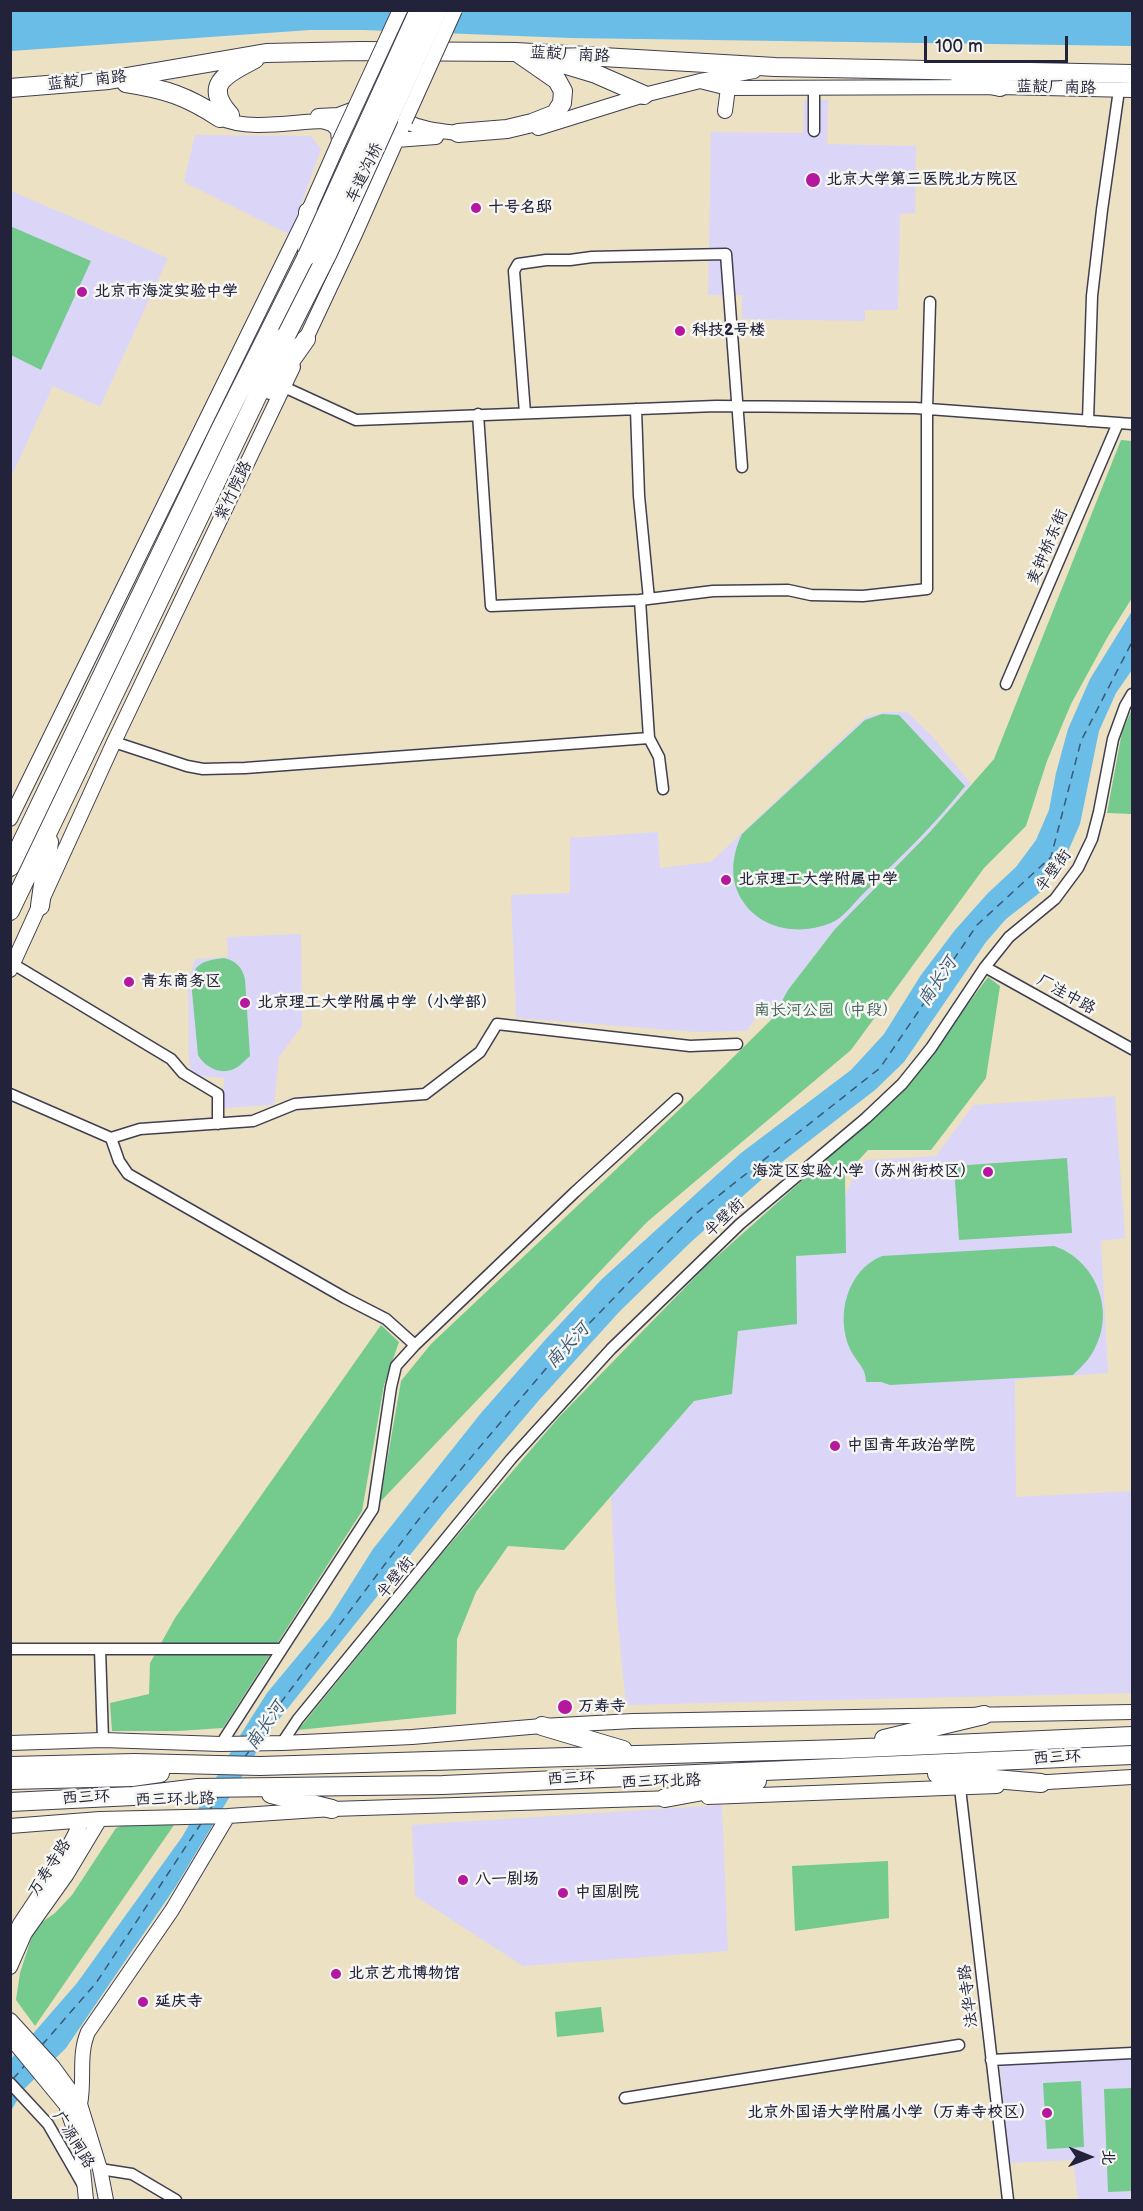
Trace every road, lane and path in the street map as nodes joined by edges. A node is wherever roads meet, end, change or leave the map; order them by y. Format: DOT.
graph roads {
  1 [pos="400,10"];
  2 [pos="418,10"];
  3 [pos="438,10"];
  4 [pos="455,10"];
  5 [pos="516,52"];
  6 [pos="266,53"];
  7 [pos="775,67"];
  8 [pos="923,70"];
  9 [pos="1132,74"];
  10 [pos="109,80"];
  11 [pos="700,81"];
  12 [pos="814,87"];
  13 [pos="1000,87"];
  14 [pos="10,88"];
  15 [pos="728,88"];
  16 [pos="1126,90"];
  17 [pos="644,95"];
  18 [pos="354,109"];
  19 [pos="725,111"];
  20 [pos="225,117"];
  21 [pos="287,120"];
  22 [pos="405,120"];
  23 [pos="814,131"];
  24 [pos="459,135"];
  25 [pos="396,140"];
  26 [pos="339,142"];
  27 [pos="308,212"];
  28 [pos="307,256"];
  29 [pos="930,302"];
  30 [pos="287,334"];
  31 [pos="306,339"];
  32 [pos="284,387"];
  33 [pos="738,406"];
  34 [pos="636,409"];
  35 [pos="927,409"];
  36 [pos="525,413"];
  37 [pos="478,414"];
  38 [pos="1088,421"];
  39 [pos="1118,423"];
  40 [pos="1132,424"];
  41 [pos="239,432"];
  42 [pos="742,467"];
  43 [pos="645,599"];
  44 [pos="1006,684"];
  45 [pos="1132,694"];
  46 [pos="649,738"];
  47 [pos="114,742"];
  48 [pos="663,789"];
  49 [pos="10,819"];
  50 [pos="52,822"];
  51 [pos="10,867"];
  52 [pos="40,906"];
  53 [pos="10,911"];
  54 [pos="12,967"];
  55 [pos="985,967"];
  56 [pos="737,1044"];
  57 [pos="1132,1049"];
  58 [pos="10,1094"];
  59 [pos="677,1099"];
  60 [pos="218,1124"];
  61 [pos="111,1138"];
  62 [pos="415,1345"];
  63 [pos="10,1649"];
  64 [pos="100,1649"];
  65 [pos="282,1649"];
  66 [pos="1132,1712"];
  67 [pos="984,1715"];
  68 [pos="542,1726"];
  69 [pos="1132,1736"];
  70 [pos="103,1740"];
  71 [pos="10,1743"];
  72 [pos="278,1743"];
  73 [pos="221,1744"];
  74 [pos="842,1749"];
  75 [pos="639,1755"];
  76 [pos="1132,1755"];
  77 [pos="10,1760"];
  78 [pos="44,1765"];
  79 [pos="10,1766"];
  80 [pos="216,1766"];
  81 [pos="866,1767"];
  82 [pos="821,1769"];
  83 [pos="1132,1778"];
  84 [pos="10,1780"];
  85 [pos="1041,1783"];
  86 [pos="198,1788"];
  87 [pos="246,1788"];
  88 [pos="960,1788"];
  89 [pos="10,1789"];
  90 [pos="665,1798"];
  91 [pos="10,1802"];
  92 [pos="332,1809"];
  93 [pos="228,1816"];
  94 [pos="100,1818"];
  95 [pos="82,1821"];
  96 [pos="10,1826"];
  97 [pos="10,1944"];
  98 [pos="10,1967"];
  99 [pos="10,2020"];
  100 [pos="17,2039"];
  101 [pos="959,2045"];
  102 [pos="1132,2053"];
  103 [pos="992,2060"];
  104 [pos="49,2071"];
  105 [pos="10,2083"];
  106 [pos="625,2098"];
  107 [pos="80,2104"];
  108 [pos="100,2169"];
  109 [pos="85,2194"];
  110 [pos="106,2200"];
  111 [pos="176,2200"];
  112 [pos="1008,2200"];
  1 -- 18 [label="street, bridge"];
  2 -- 28 [label="highway, 车道沟桥, bridge"];
  3 -- 30 [label="highway, 车道沟桥, bridge"];
  4 -- 22 [label="street, 紫竹院路, bridge"];
  5 -- 6 [label="highway, 蓝靛厂南路"];
  5 -- 7 [label="highway, 蓝靛厂南路"];
  5 -- 17 [label="highway"];
  5 -- 24 [label="highway"];
  6 -- 10 [label="highway, 蓝靛厂南路"];
  6 -- 20 [label="highway"];
  7 -- 8 [label="highway, 蓝靛厂南路"];
  7 -- 11 [label="street"];
  8 -- 9 [label="highway, 蓝靛厂南路"];
  8 -- 13 [label="highway"];
  10 -- 14 [label="highway, 蓝靛厂南路"];
  10 -- 20 [label="highway"];
  11 -- 15 [label="street, 蓝靛厂南路"];
  11 -- 17 [label="street"];
  12 -- 13 [label="street, 蓝靛厂南路"];
  12 -- 15 [label="street, 蓝靛厂南路"];
  12 -- 23 [label="street"];
  13 -- 16 [label="street, 蓝靛厂南路"];
  15 -- 19 [label="street"];
  16 -- 38 [label="street"];
  17 -- 24 [label="street"];
  18 -- 21 [label="street"];
  18 -- 26 [label="street, bridge"];
  20 -- 21 [label="street"];
  21 -- 26 [label="street"];
  22 -- 24 [label="street"];
  22 -- 25 [label="street, 紫竹院路"];
  24 -- 25 [label="street"];
  25 -- 31 [label="street, 紫竹院路"];
  26 -- 27 [label="street"];
  27 -- 28 [label="highway"];
  27 -- 49 [label="street"];
  28 -- 51 [label="highway"];
  29 -- 35 [label="street"];
  30 -- 41 [label="highway, 紫竹院路"];
  31 -- 32 [label="street, 紫竹院路"];
  31 -- 41 [label="highway"];
  32 -- 37 [label="street"];
  32 -- 47 [label="street, 紫竹院路"];
  33 -- 34 [label="street"];
  33 -- 35 [label="street"];
  33 -- 36 [label="street"];
  33 -- 42 [label="street"];
  34 -- 36 [label="street"];
  34 -- 43 [label="street"];
  35 -- 38 [label="street"];
  35 -- 43 [label="street"];
  36 -- 37 [label="street"];
  37 -- 43 [label="street"];
  38 -- 39 [label="street"];
  39 -- 40 [label="street"];
  39 -- 44 [label="street, 麦钟桥东街"];
  41 -- 50 [label="highway, 紫竹院路"];
  43 -- 46 [label="street"];
  45 -- 55 [label="street, 半壁街"];
  46 -- 47 [label="street"];
  46 -- 48 [label="street"];
  47 -- 52 [label="street, 紫竹院路"];
  50 -- 52 [label="highway"];
  50 -- 53 [label="highway, 紫竹院路"];
  52 -- 54 [label="street, 紫竹院路"];
  54 -- 60 [label="street"];
  55 -- 57 [label="street, 厂洼中路"];
  55 -- 72 [label="street, 半壁街"];
  56 -- 60 [label="street"];
  58 -- 61 [label="street"];
  59 -- 62 [label="street"];
  60 -- 61 [label="street"];
  61 -- 62 [label="street"];
  62 -- 65 [label="street"];
  63 -- 64 [label="street"];
  64 -- 65 [label="street"];
  64 -- 70 [label="street"];
  65 -- 73 [label="street"];
  66 -- 67 [label="street"];
  67 -- 68 [label="street"];
  67 -- 74 [label="highway"];
  68 -- 72 [label="street"];
  68 -- 75 [label="highway"];
  69 -- 74 [label="highway, 西三环"];
  70 -- 71 [label="street"];
  70 -- 73 [label="street"];
  72 -- 73 [label="street"];
  74 -- 75 [label="highway, 西三环"];
  75 -- 80 [label="highway, 西三环"];
  76 -- 81 [label="highway, 西三环"];
  77 -- 78 [label="highway"];
  78 -- 79 [label="highway, 西三环"];
  78 -- 80 [label="highway, 西三环"];
  80 -- 84 [label="highway"];
  81 -- 82 [label="highway, 西三环"];
  81 -- 85 [label="highway"];
  82 -- 87 [label="highway, 西三环"];
  82 -- 90 [label="highway"];
  83 -- 85 [label="street, 西三环北路"];
  85 -- 88 [label="street, 西三环北路"];
  86 -- 87 [label="highway, 西三环"];
  86 -- 89 [label="highway"];
  86 -- 91 [label="highway, 西三环"];
  87 -- 92 [label="highway"];
  88 -- 90 [label="street, 西三环北路"];
  88 -- 103 [label="street, 法华寺路"];
  90 -- 92 [label="street, 西三环北路"];
  92 -- 93 [label="street, 西三环北路"];
  93 -- 94 [label="street, 西三环北路"];
  93 -- 107 [label="street"];
  94 -- 95 [label="street, 西三环北路"];
  94 -- 98 [label="street, 万寿寺路"];
  95 -- 96 [label="street, 西三环北路"];
  95 -- 97 [label="street, 万寿寺路"];
  99 -- 100 [label="street"];
  100 -- 104 [label="street"];
  101 -- 106 [label="street"];
  102 -- 103 [label="street"];
  103 -- 112 [label="street, 法华寺路"];
  104 -- 107 [label="street"];
  104 -- 109 [label="street"];
  105 -- 109 [label="street, 广源闸路"];
  107 -- 108 [label="street"];
  108 -- 110 [label="street"];
  108 -- 111 [label="street"];
}
